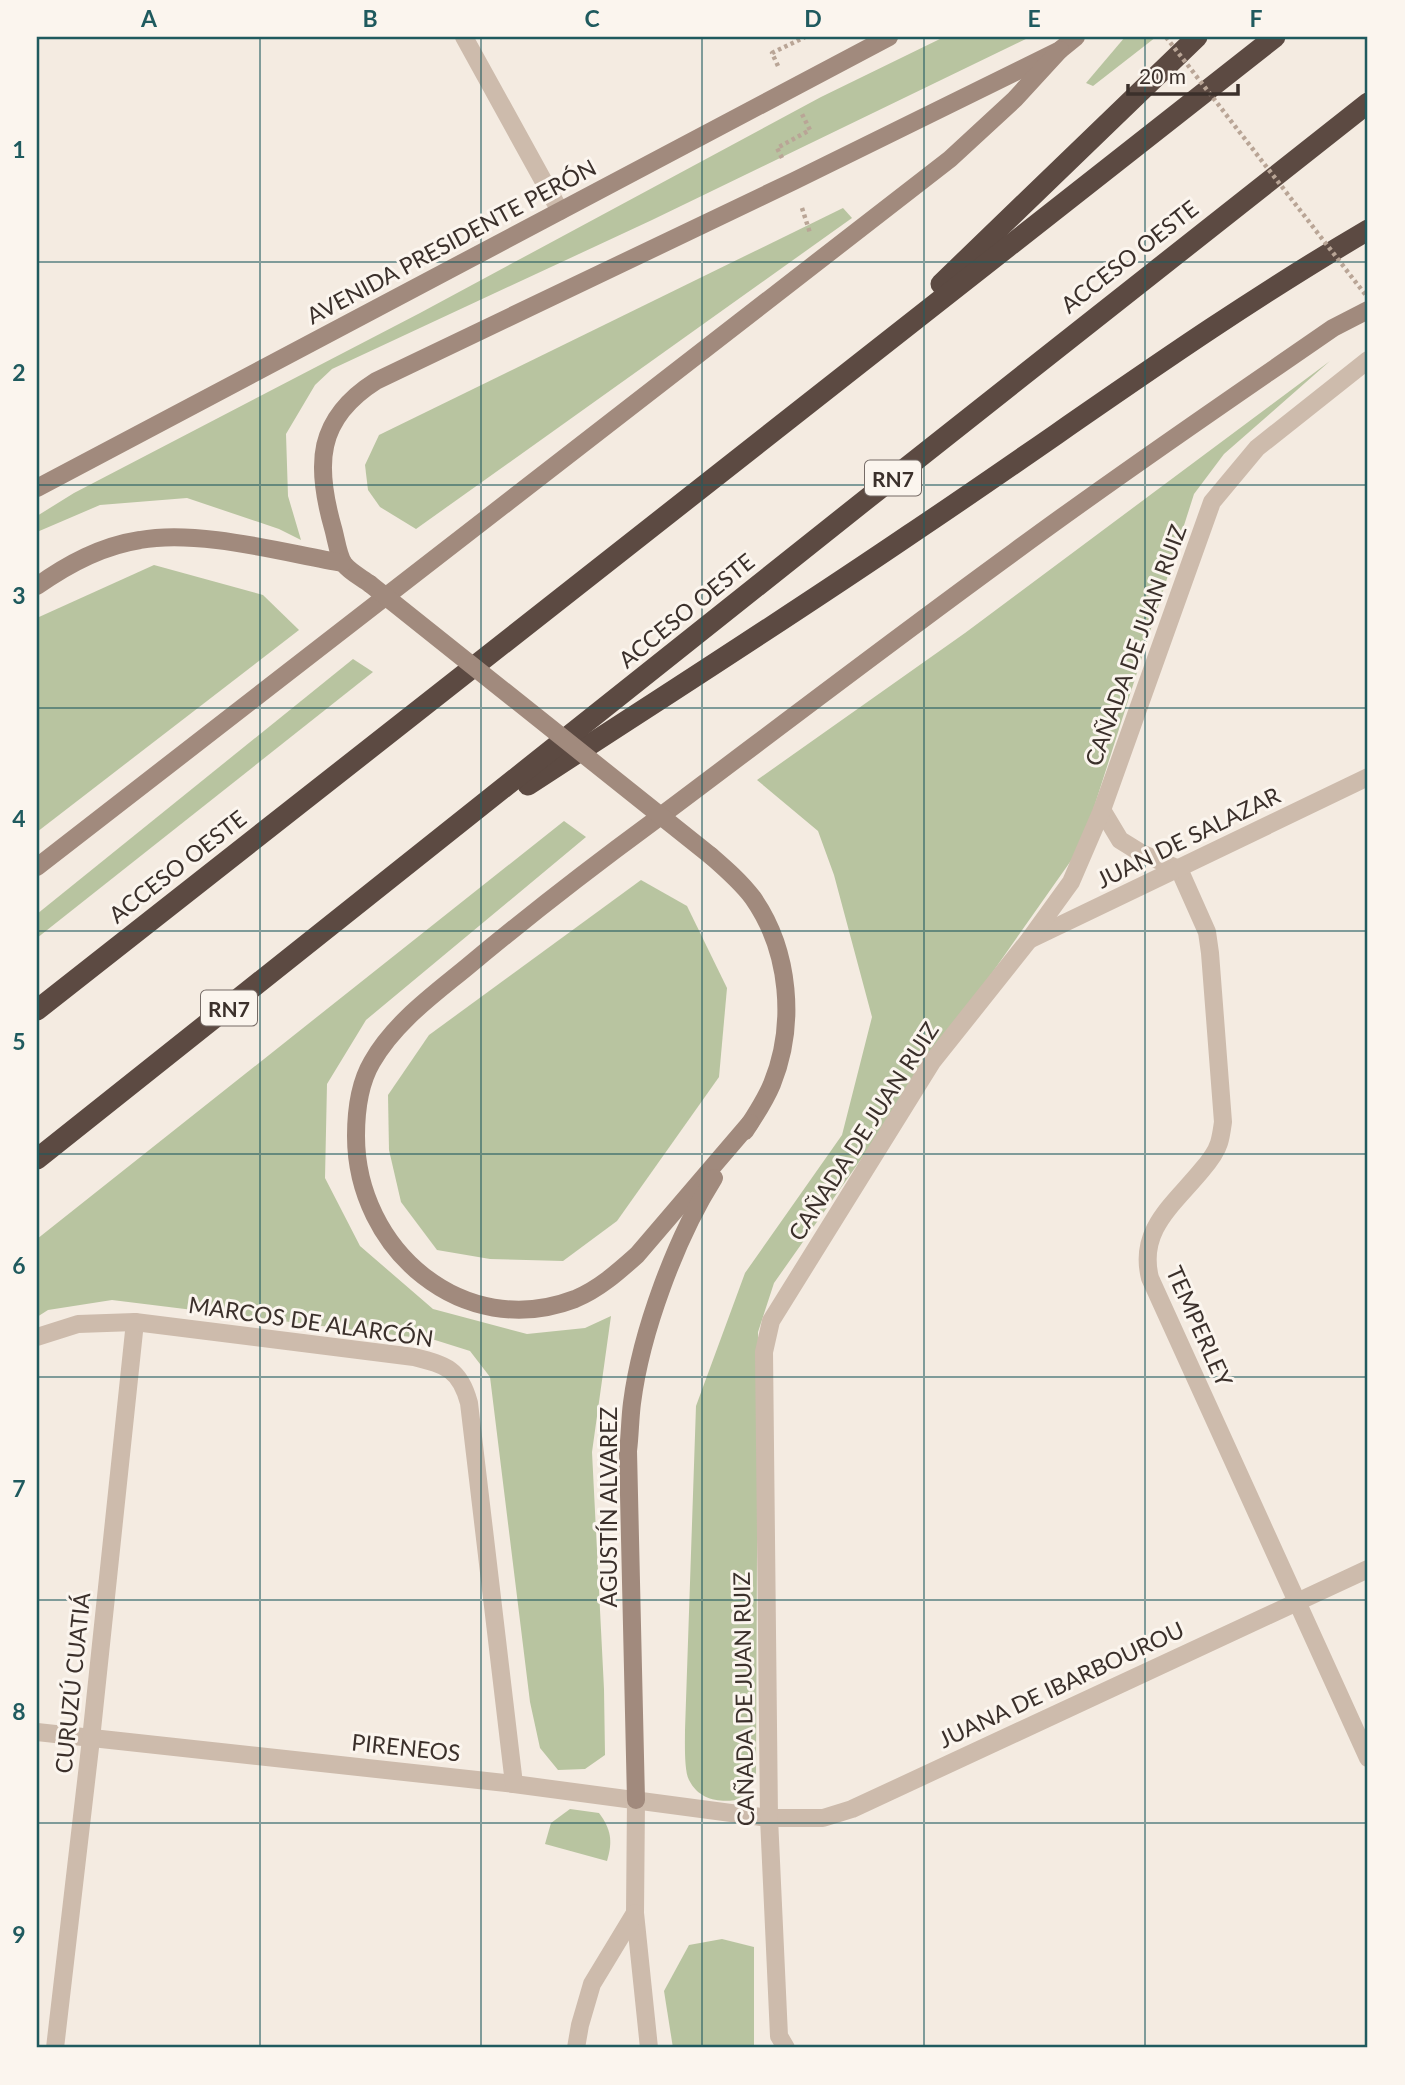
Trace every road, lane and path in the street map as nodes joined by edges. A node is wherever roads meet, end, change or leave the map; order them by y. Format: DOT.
graph roads {
  1 [pos="464,37"];
  2 [pos="805,37"];
  3 [pos="889,37"];
  4 [pos="1076,37"];
  5 [pos="1166,37"];
  6 [pos="1197,37"];
  7 [pos="1275,37"];
  8 [pos="1060,50"];
  9 [pos="790,89"];
  10 [pos="1368,103"];
  11 [pos="794,181"];
  12 [pos="560,211"];
  13 [pos="1368,213"];
  14 [pos="1368,230"];
  15 [pos="810,234"];
  16 [pos="1296,273"];
  17 [pos="1368,298"];
  18 [pos="1368,310"];
  19 [pos="1368,360"];
  20 [pos="859,363"];
  21 [pos="37,488"];
  22 [pos="343,563"];
  23 [pos="37,586"];
  24 [pos="1368,777"];
  25 [pos="1102,810"];
  26 [pos="421,856"];
  27 [pos="37,867"];
  28 [pos="1179,869"];
  29 [pos="1029,940"];
  30 [pos="37,1010"];
  31 [pos="750,1123"];
  32 [pos="37,1159"];
  33 [pos="135,1322"];
  34 [pos="37,1337"];
  35 [pos="1368,1569"];
  36 [pos="1296,1601"];
  37 [pos="37,1732"];
  38 [pos="91,1739"];
  39 [pos="1368,1758"];
  40 [pos="514,1784"];
  41 [pos="636,1800"];
  42 [pos="769,1818"];
  43 [pos="635,1913"];
  44 [pos="781,2044"];
  45 [pos="55,2048"];
  46 [pos="576,2048"];
  47 [pos="649,2048"];
  1 -- 12 [label="street"];
  2 -- 9 [label="path"];
  3 -- 9 [label="main road, AVENIDA PRESIDENTE PERÓN"];
  4 -- 8 [label="main road"];
  5 -- 17 [label="path, bridge"];
  6 -- 20 [label="highway"];
  7 -- 20 [label="highway, ACCESO OESTE"];
  8 -- 11 [label="main road"];
  8 -- 27 [label="main road"];
  9 -- 11 [label="path"];
  9 -- 12 [label="main road, AVENIDA PRESIDENTE PERÓN"];
  10 -- 26 [label="highway, ACCESO OESTE / RN7"];
  11 -- 15 [label="path"];
  11 -- 22 [label="main road"];
  12 -- 21 [label="main road, AVENIDA PRESIDENTE PERÓN"];
  13 -- 16 [label="highway"];
  14 -- 16 [label="highway"];
  16 -- 26 [label="highway"];
  18 -- 31 [label="main road"];
  19 -- 25 [label="street, CAÑADA DE JUAN RUIZ"];
  20 -- 30 [label="highway, ACCESO OESTE"];
  22 -- 23 [label="main road"];
  22 -- 31 [label="main road, AGUSTÍN ALVAREZ, bridge"];
  24 -- 28 [label="street, JUAN DE SALAZAR"];
  25 -- 28 [label="street"];
  25 -- 29 [label="street, CAÑADA DE JUAN RUIZ"];
  26 -- 32 [label="highway, ACCESO OESTE / RN7"];
  28 -- 29 [label="street, JUAN DE SALAZAR"];
  28 -- 36 [label="street, TEMPERLEY"];
  29 -- 42 [label="street, CAÑADA DE JUAN RUIZ"];
  31 -- 41 [label="main road, AGUSTÍN ALVAREZ"];
  33 -- 34 [label="street, MARCOS DE ALARCÓN"];
  33 -- 38 [label="street, CURUZÚ CUATIÁ"];
  33 -- 40 [label="street, MARCOS DE ALARCÓN"];
  35 -- 36 [label="street, JUANA DE IBARBOUROU"];
  36 -- 39 [label="street, TEMPERLEY"];
  36 -- 42 [label="street, JUANA DE IBARBOUROU"];
  37 -- 38 [label="street, PIRENEOS"];
  38 -- 40 [label="street, PIRENEOS"];
  38 -- 45 [label="street, CURUZÚ CUATIÁ"];
  40 -- 41 [label="street, PIRENEOS"];
  41 -- 42 [label="street, PIRENEOS"];
  41 -- 43 [label="street, AGUSTÍN ALVAREZ"];
  42 -- 44 [label="street, CAÑADA DE JUAN RUIZ"];
  43 -- 46 [label="street"];
  43 -- 47 [label="street, AGUSTÍN ALVAREZ"];
}
